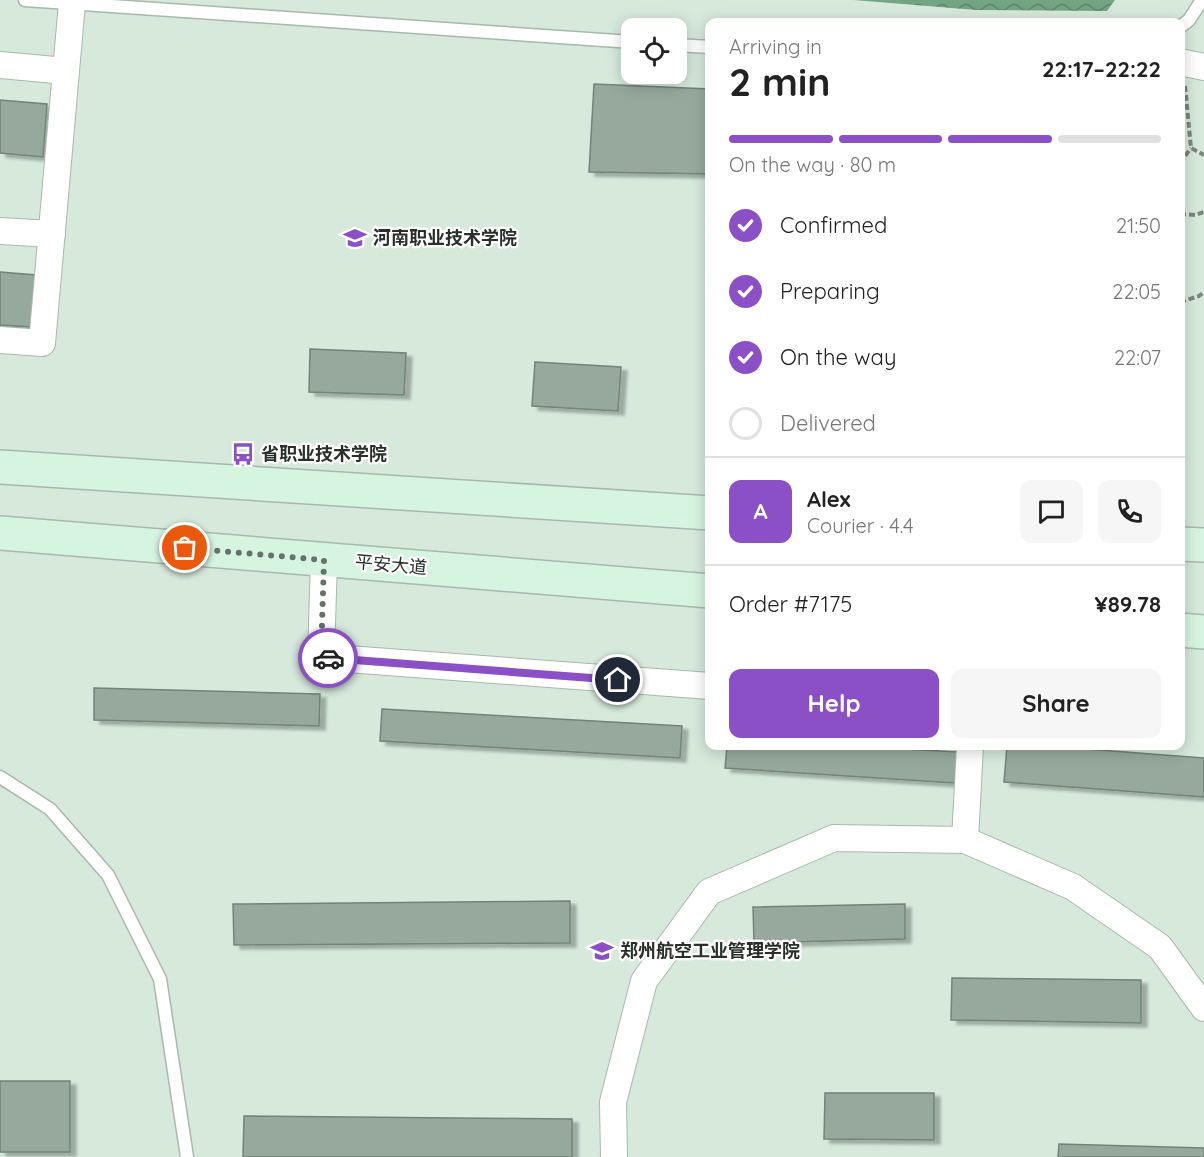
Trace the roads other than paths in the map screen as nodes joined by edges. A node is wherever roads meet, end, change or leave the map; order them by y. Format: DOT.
graph roads {
  1 [pos="25,0"];
  2 [pos="1202,0"];
  3 [pos="72,3"];
  4 [pos="1185,23"];
  5 [pos="621,41"];
  6 [pos="687,46"];
  7 [pos="705,47"];
  8 [pos="0,65"];
  9 [pos="66,71"];
  10 [pos="0,231"];
  11 [pos="52,234"];
  12 [pos="0,340"];
  13 [pos="0,467"];
  14 [pos="705,513"];
  15 [pos="0,533"];
  16 [pos="1185,543"];
  17 [pos="1204,545"];
  18 [pos="324,560"];
  19 [pos="705,591"];
  20 [pos="1185,630"];
  21 [pos="1204,632"];
  22 [pos="705,686"];
  23 [pos="970,750"];
  24 [pos="0,777"];
  25 [pos="965,840"];
  26 [pos="1204,1008"];
  27 [pos="187,1157"];
  28 [pos="614,1157"];
  1 -- 3 [label="lane"];
  2 -- 4 [label="lane"];
  3 -- 5 [label="lane"];
  3 -- 9 [label="street"];
  6 -- 7 [label="lane"];
  8 -- 9 [label="street"];
  9 -- 11 [label="street"];
  10 -- 11 [label="street"];
  11 -- 12 [label="street"];
  13 -- 14 [label="main road"];
  15 -- 18 [label="main road, 平安大道"];
  16 -- 17 [label="main road"];
  18 -- 19 [label="main road, 平安大道"];
  18 -- 22 [label="street"];
  20 -- 21 [label="main road"];
  23 -- 25 [label="street"];
  24 -- 27 [label="lane"];
  25 -- 26 [label="street"];
  25 -- 28 [label="street"];
}
